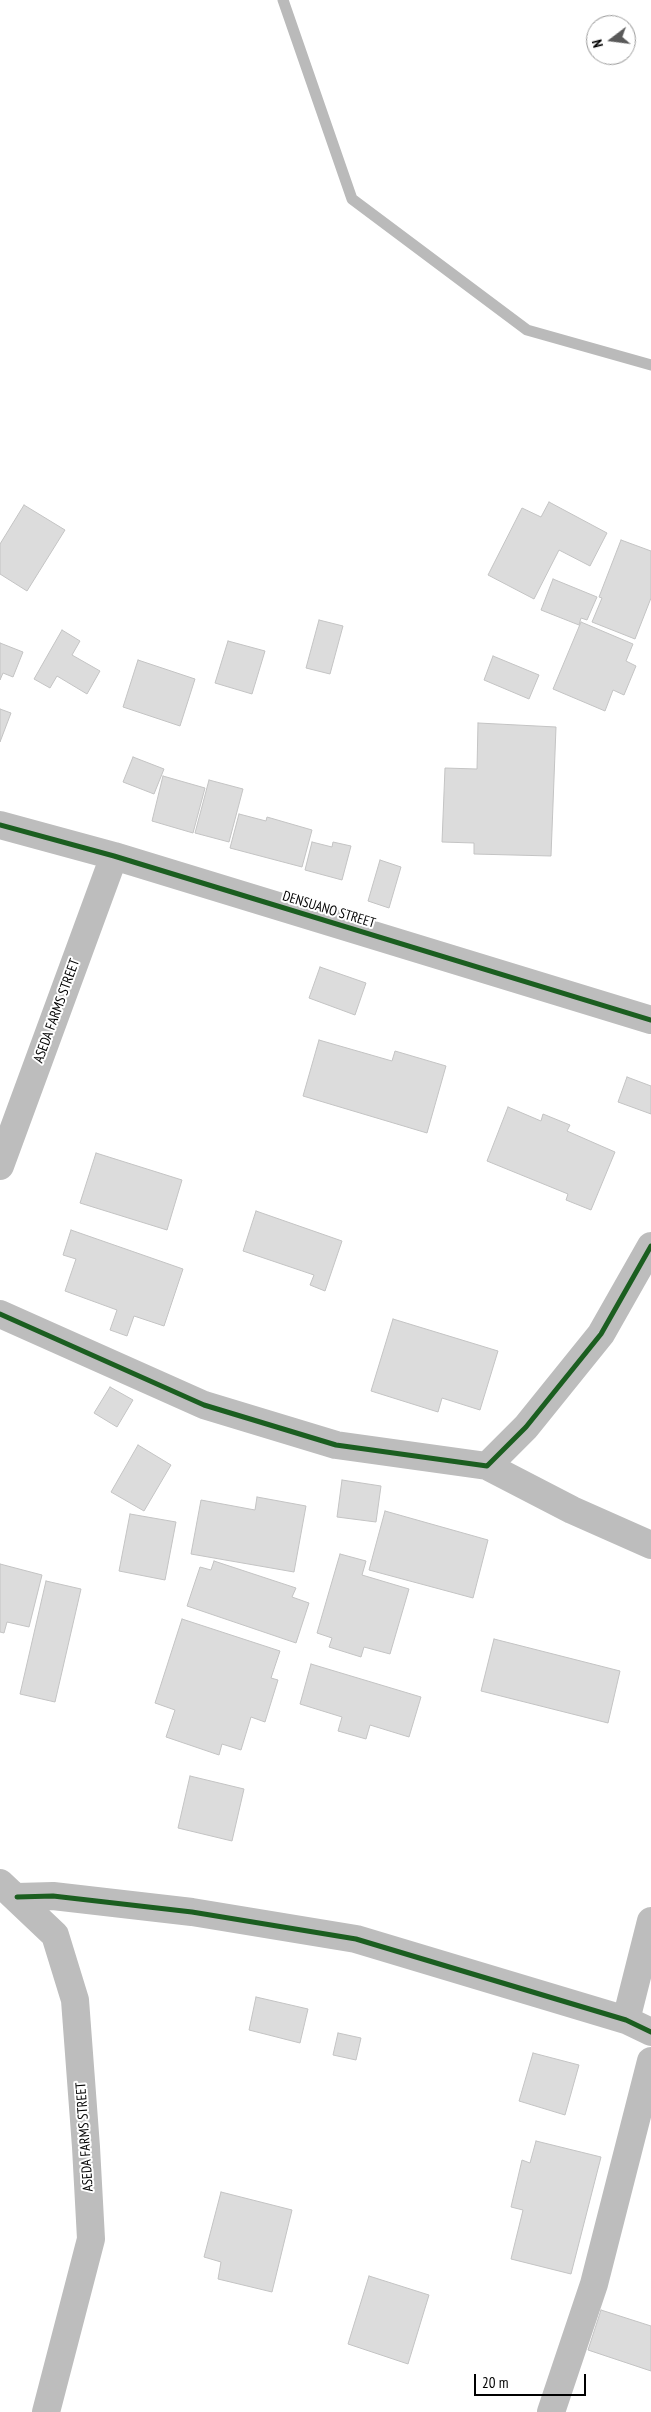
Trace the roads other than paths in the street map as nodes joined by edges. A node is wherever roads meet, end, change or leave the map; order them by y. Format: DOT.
graph roads {
  1 [pos="0,825"];
  2 [pos="114,856"];
  3 [pos="651,1020"];
  4 [pos="0,1166"];
  5 [pos="651,1246"];
  6 [pos="0,1314"];
  7 [pos="487,1466"];
  8 [pos="651,1545"];
  9 [pos="8,1890"];
  10 [pos="651,1921"];
  11 [pos="626,2020"];
  12 [pos="651,2032"];
  13 [pos="651,2061"];
  14 [pos="47,2412"];
  15 [pos="552,2412"];
  1 -- 2 [label="street, DENSUANO STREET"];
  2 -- 3 [label="street, DENSUANO STREET"];
  2 -- 4 [label="street, ASEDA FARMS STREET"];
  5 -- 7 [label="street"];
  6 -- 7 [label="street"];
  7 -- 8 [label="street"];
  9 -- 11 [label="street"];
  9 -- 14 [label="street, ASEDA FARMS STREET"];
  10 -- 11 [label="street"];
  11 -- 12 [label="street"];
  13 -- 15 [label="street"];
}
